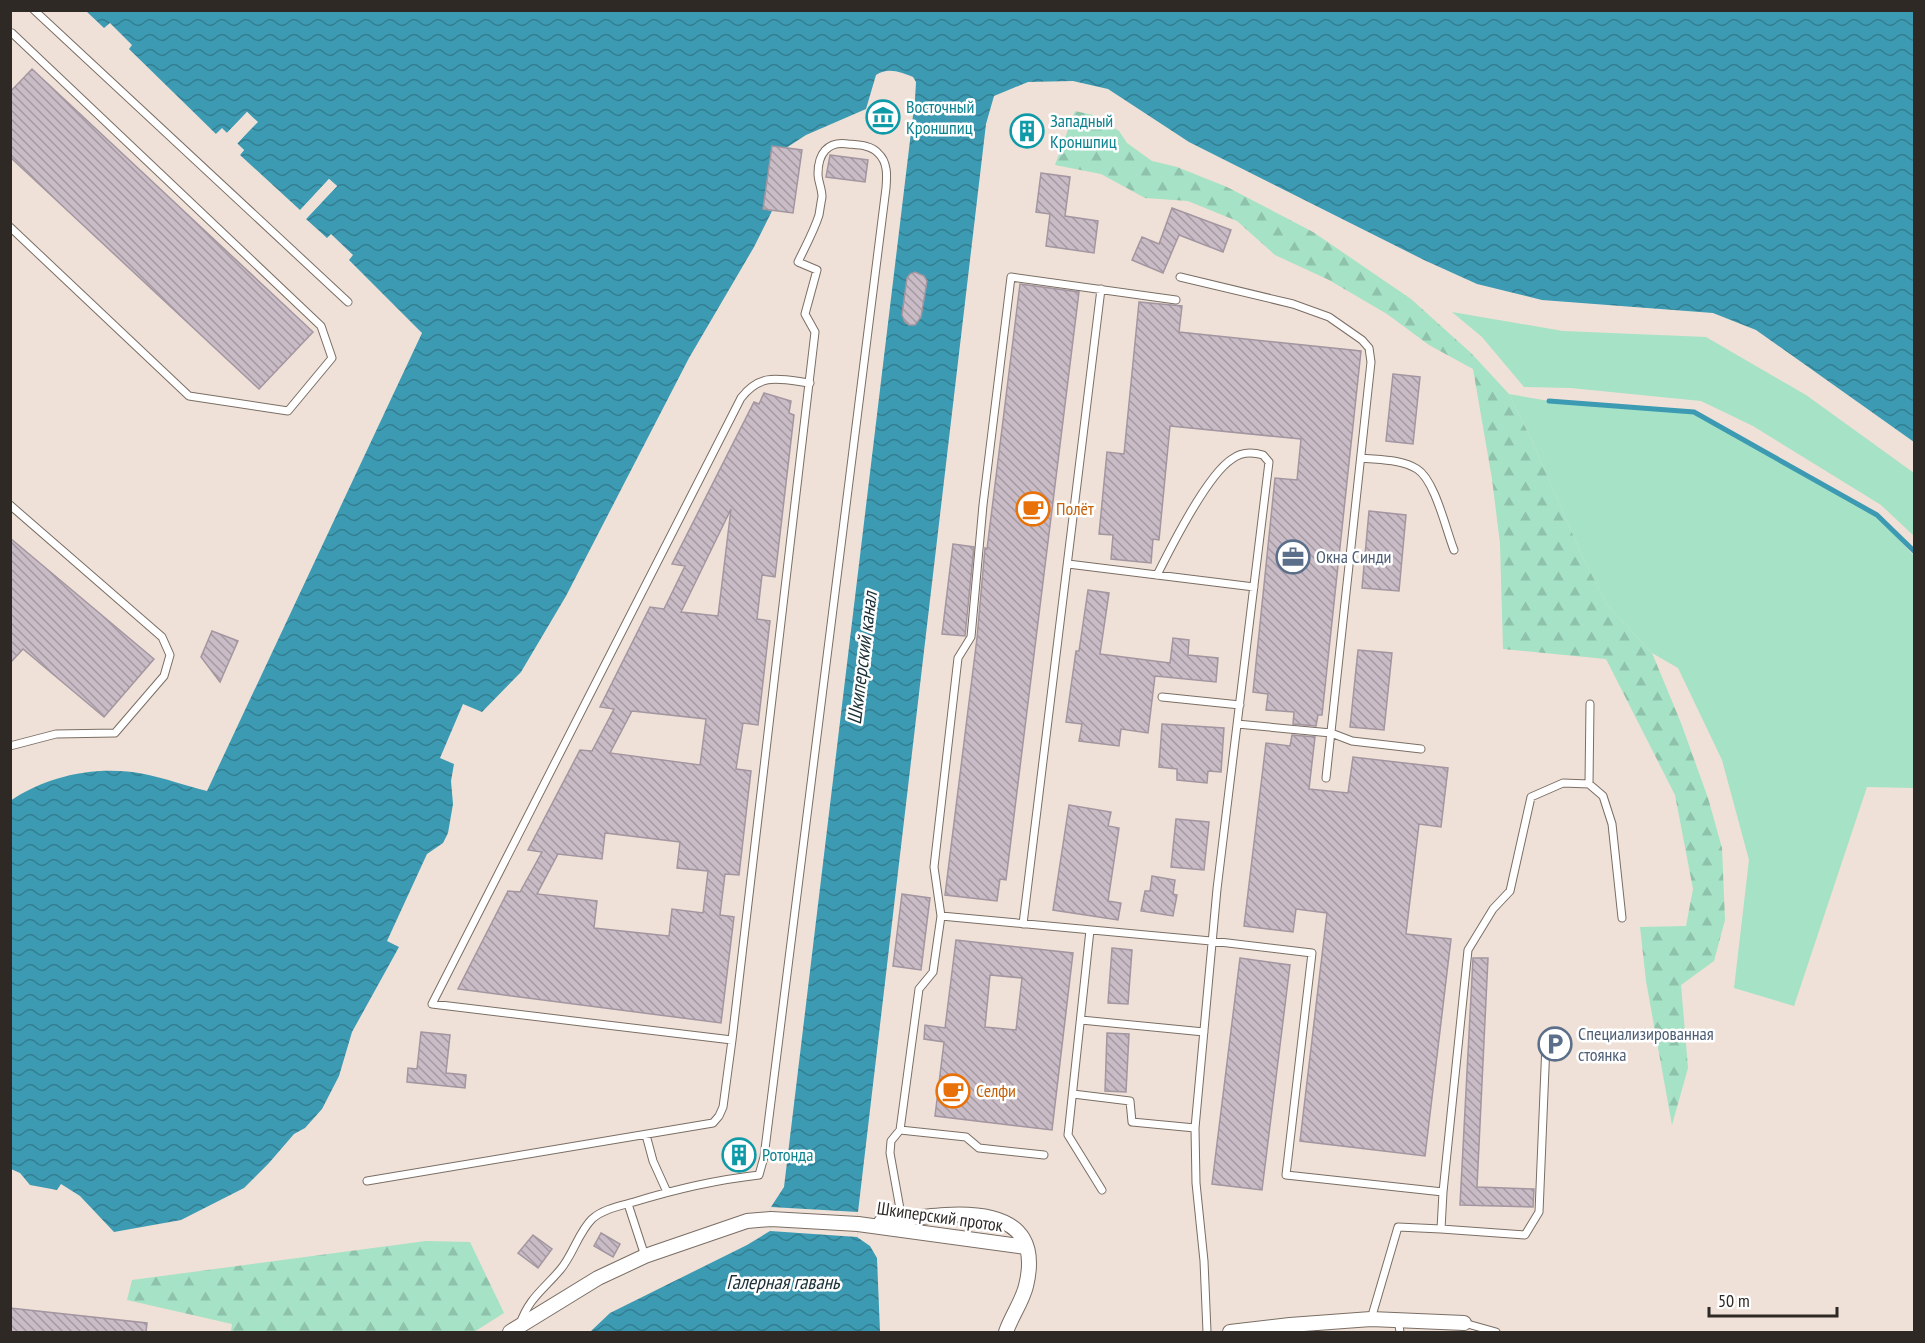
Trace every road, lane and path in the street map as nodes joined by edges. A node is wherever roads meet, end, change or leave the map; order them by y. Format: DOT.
graph roads {
  1 [pos="34,10"];
  2 [pos="10,35"];
  3 [pos="10,227"];
  4 [pos="1180,277"];
  5 [pos="1101,289"];
  6 [pos="1176,300"];
  7 [pos="348,302"];
  8 [pos="810,382"];
  9 [pos="1361,458"];
  10 [pos="10,505"];
  11 [pos="1454,550"];
  12 [pos="1068,564"];
  13 [pos="1156,575"];
  14 [pos="1254,587"];
  15 [pos="1162,697"];
  16 [pos="1590,704"];
  17 [pos="1240,705"];
  18 [pos="1237,724"];
  19 [pos="1331,733"];
  20 [pos="10,746"];
  21 [pos="1421,748"];
  22 [pos="1326,778"];
  23 [pos="1589,784"];
  24 [pos="941,916"];
  25 [pos="1622,918"];
  26 [pos="1023,924"];
  27 [pos="1090,930"];
  28 [pos="1212,941"];
  29 [pos="1081,1020"];
  30 [pos="1204,1032"];
  31 [pos="732,1040"];
  32 [pos="1546,1044"];
  33 [pos="1073,1094"];
  34 [pos="1195,1128"];
  35 [pos="900,1130"];
  36 [pos="646,1135"];
  37 [pos="1044,1155"];
  38 [pos="367,1180"];
  39 [pos="1102,1190"];
  40 [pos="667,1192"];
  41 [pos="1443,1192"];
  42 [pos="628,1204"];
  43 [pos="902,1220"];
  44 [pos="858,1224"];
  45 [pos="1441,1229"];
  46 [pos="1026,1247"];
  47 [pos="645,1256"];
  48 [pos="1371,1319"];
  49 [pos="1464,1323"];
  50 [pos="1399,1326"];
  51 [pos="1291,1329"];
  52 [pos="518,1331"];
  53 [pos="1006,1332"];
  54 [pos="1207,1332"];
  55 [pos="1230,1332"];
  56 [pos="1496,1332"];
  1 -- 7 [label="lane"];
  2 -- 3 [label="lane"];
  4 -- 9 [label="lane"];
  5 -- 6 [label="lane"];
  5 -- 12 [label="lane"];
  5 -- 24 [label="lane"];
  8 -- 31 [label="lane"];
  8 -- 31 [label="lane"];
  8 -- 40 [label="lane"];
  9 -- 11 [label="lane"];
  9 -- 19 [label="lane"];
  10 -- 20 [label="lane"];
  12 -- 13 [label="lane"];
  12 -- 26 [label="lane"];
  13 -- 14 [label="lane"];
  13 -- 14 [label="lane"];
  14 -- 17 [label="lane"];
  15 -- 17 [label="lane"];
  16 -- 23 [label="lane"];
  17 -- 18 [label="lane"];
  18 -- 19 [label="lane"];
  18 -- 28 [label="lane"];
  19 -- 21 [label="lane"];
  19 -- 22 [label="lane"];
  23 -- 25 [label="lane"];
  23 -- 41 [label="lane"];
  24 -- 26 [label="lane"];
  24 -- 35 [label="lane"];
  26 -- 27 [label="lane"];
  27 -- 28 [label="lane"];
  27 -- 29 [label="lane"];
  28 -- 30 [label="lane"];
  28 -- 41 [label="lane"];
  29 -- 30 [label="lane"];
  29 -- 33 [label="lane"];
  30 -- 34 [label="lane"];
  31 -- 36 [label="lane"];
  32 -- 45 [label="lane"];
  33 -- 34 [label="lane"];
  33 -- 39 [label="lane"];
  34 -- 54 [label="lane"];
  35 -- 37 [label="lane"];
  35 -- 43 [label="lane"];
  36 -- 38 [label="lane"];
  36 -- 40 [label="lane"];
  40 -- 42 [label="lane"];
  41 -- 45 [label="lane"];
  42 -- 47 [label="lane"];
  42 -- 52 [label="lane"];
  43 -- 44 [label="street, Шкиперский проток"];
  43 -- 46 [label="street, Шкиперский проток"];
  44 -- 46 [label="street, Шкиперский проток"];
  44 -- 47 [label="street"];
  45 -- 48 [label="lane"];
  46 -- 53 [label="street"];
  47 -- 52 [label="street"];
  48 -- 50 [label="street"];
  48 -- 51 [label="street"];
  49 -- 50 [label="street"];
  49 -- 56 [label="lane"];
  51 -- 55 [label="street"];
}
